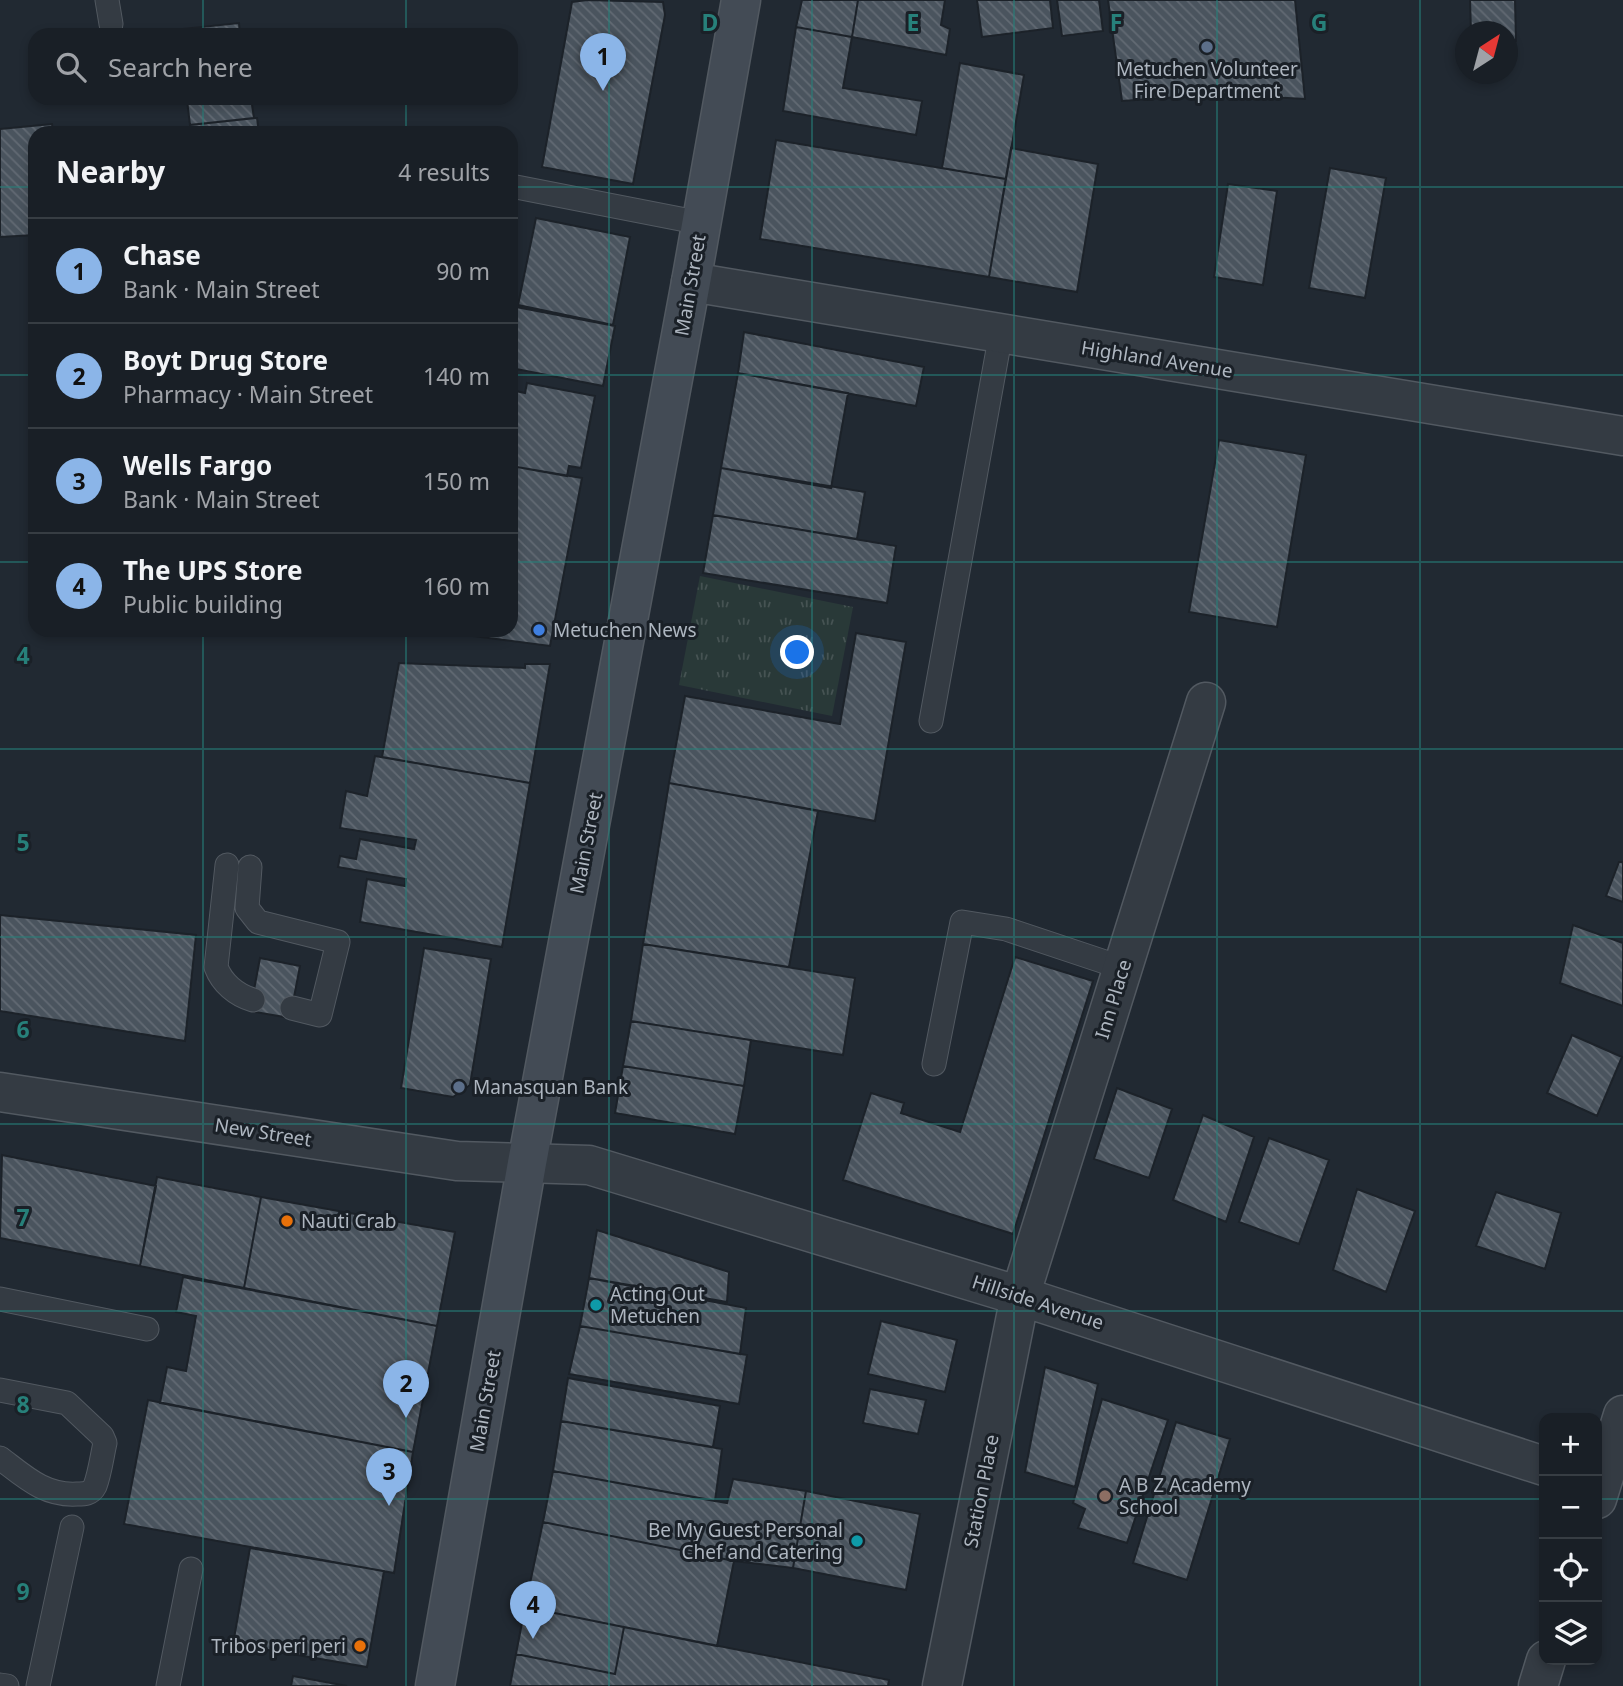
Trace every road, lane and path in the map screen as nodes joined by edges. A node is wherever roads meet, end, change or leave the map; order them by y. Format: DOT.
graph roads {
  1 [pos="107,0"];
  2 [pos="741,0"];
  3 [pos="111,24"];
  4 [pos="518,187"];
  5 [pos="701,223"];
  6 [pos="691,282"];
  7 [pos="1001,333"];
  8 [pos="1623,436"];
  9 [pos="1206,702"];
  10 [pos="932,721"];
  11 [pos="227,865"];
  12 [pos="250,867"];
  13 [pos="1123,968"];
  14 [pos="253,1000"];
  15 [pos="292,1008"];
  16 [pos="934,1064"];
  17 [pos="0,1092"];
  18 [pos="527,1163"];
  19 [pos="1020,1296"];
  20 [pos="0,1299"];
  21 [pos="147,1329"];
  22 [pos="0,1390"];
  23 [pos="1623,1415"];
  24 [pos="0,1458"];
  25 [pos="1539,1464"];
  26 [pos="1604,1490"];
  27 [pos="72,1527"];
  28 [pos="191,1569"];
  29 [pos="1544,1665"];
  30 [pos="0,1685"];
  31 [pos="7,1686"];
  32 [pos="38,1686"];
  33 [pos="168,1686"];
  34 [pos="435,1686"];
  35 [pos="942,1686"];
  36 [pos="1538,1686"];
  1 -- 3 [label="lane"];
  2 -- 5 [label="main road, Main Street"];
  4 -- 5 [label="lane"];
  5 -- 6 [label="main road, Main Street"];
  6 -- 7 [label="street, Highland Avenue"];
  6 -- 18 [label="main road, Main Street"];
  7 -- 8 [label="street, Highland Avenue"];
  7 -- 10 [label="lane"];
  9 -- 13 [label="street, Inn Place"];
  11 -- 14 [label="lane"];
  12 -- 15 [label="lane"];
  13 -- 16 [label="lane"];
  13 -- 19 [label="street, Inn Place"];
  17 -- 18 [label="street, New Street"];
  18 -- 19 [label="street, Hillside Avenue"];
  18 -- 34 [label="main road, Main Street"];
  19 -- 25 [label="street, Hillside Avenue"];
  19 -- 35 [label="street, Station Place"];
  20 -- 21 [label="lane"];
  22 -- 24 [label="lane"];
  23 -- 26 [label="street"];
  27 -- 32 [label="lane"];
  28 -- 33 [label="lane"];
  29 -- 36 [label="street"];
  30 -- 31 [label="lane"];
}
